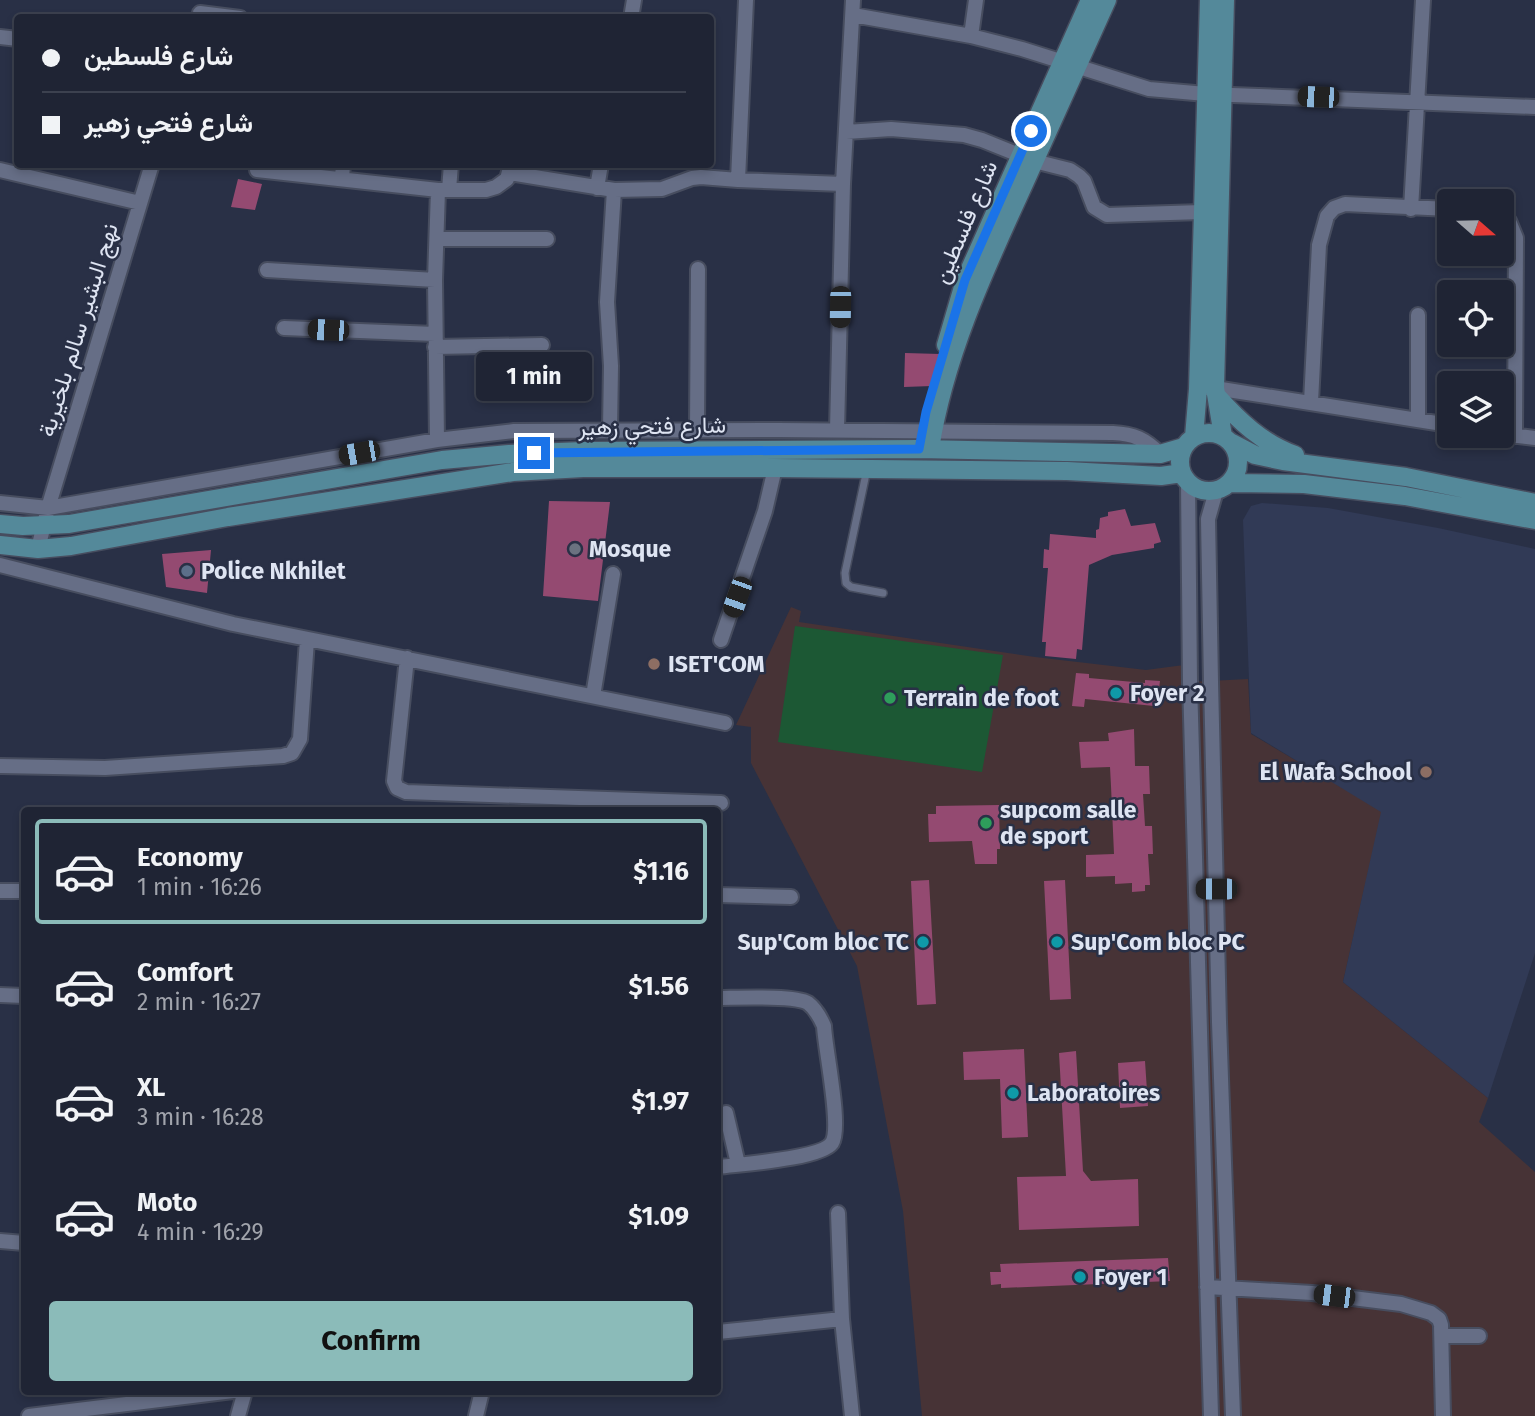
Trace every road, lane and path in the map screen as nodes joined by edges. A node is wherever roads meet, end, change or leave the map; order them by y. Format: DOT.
graph roads {
  1 [pos="746,0"];
  2 [pos="853,0"];
  3 [pos="976,0"];
  4 [pos="1090,0"];
  5 [pos="1107,0"];
  6 [pos="1209,0"];
  7 [pos="1225,0"];
  8 [pos="1423,0"];
  9 [pos="200,10"];
  10 [pos="220,14"];
  11 [pos="853,15"];
  12 [pos="971,36"];
  13 [pos="1070,64"];
  14 [pos="1215,94"];
  15 [pos="1417,102"];
  16 [pos="1535,107"];
  17 [pos="846,132"];
  18 [pos="1027,158"];
  19 [pos="151,168"];
  20 [pos="276,168"];
  21 [pos="450,168"];
  22 [pos="600,168"];
  23 [pos="510,169"];
  24 [pos="0,170"];
  25 [pos="257,170"];
  26 [pos="343,172"];
  27 [pos="738,180"];
  28 [pos="843,184"];
  29 [pos="597,188"];
  30 [pos="444,190"];
  31 [pos="614,190"];
  32 [pos="140,202"];
  33 [pos="1411,209"];
  34 [pos="1437,209"];
  35 [pos="1202,212"];
  36 [pos="1514,233"];
  37 [pos="437,239"];
  38 [pos="547,239"];
  39 [pos="698,269"];
  40 [pos="267,271"];
  41 [pos="435,280"];
  42 [pos="1419,315"];
  43 [pos="284,328"];
  44 [pos="435,340"];
  45 [pos="542,345"];
  46 [pos="1511,371"];
  47 [pos="1210,390"];
  48 [pos="1311,402"];
  49 [pos="1418,420"];
  50 [pos="1437,423"];
  51 [pos="610,429"];
  52 [pos="697,429"];
  53 [pos="837,430"];
  54 [pos="1514,436"];
  55 [pos="1535,438"];
  56 [pos="436,440"];
  57 [pos="926,440"];
  58 [pos="1227,440"];
  59 [pos="1189,442"];
  60 [pos="1324,466"];
  61 [pos="775,468"];
  62 [pos="867,469"];
  63 [pos="1185,478"];
  64 [pos="1223,487"];
  65 [pos="2,503"];
  66 [pos="1535,503"];
  67 [pos="48,508"];
  68 [pos="1535,520"];
  69 [pos="0,524"];
  70 [pos="43,526"];
  71 [pos="0,531"];
  72 [pos="0,545"];
  73 [pos="38,549"];
  74 [pos="0,565"];
  75 [pos="613,574"];
  76 [pos="883,593"];
  77 [pos="307,640"];
  78 [pos="721,640"];
  79 [pos="407,658"];
  80 [pos="593,696"];
  81 [pos="725,723"];
  82 [pos="0,766"];
  83 [pos="721,803"];
  84 [pos="1196,889"];
  85 [pos="1216,889"];
  86 [pos="0,891"];
  87 [pos="21,891"];
  88 [pos="721,895"];
  89 [pos="791,897"];
  90 [pos="0,995"];
  91 [pos="21,996"];
  92 [pos="721,998"];
  93 [pos="726,1113"];
  94 [pos="738,1164"];
  95 [pos="721,1167"];
  96 [pos="838,1213"];
  97 [pos="0,1241"];
  98 [pos="21,1243"];
  99 [pos="1207,1287"];
  100 [pos="1230,1287"];
  101 [pos="842,1319"];
  102 [pos="721,1332"];
  103 [pos="1442,1336"];
  104 [pos="1479,1336"];
  105 [pos="209,1395"];
  106 [pos="244,1395"];
  107 [pos="481,1395"];
  108 [pos="112,1411"];
  109 [pos="29,1416"];
  110 [pos="239,1416"];
  111 [pos="476,1416"];
  112 [pos="852,1416"];
  113 [pos="1211,1416"];
  114 [pos="1233,1416"];
  115 [pos="1443,1416"];
  1 -- 27 [label="street"];
  2 -- 11 [label="street"];
  3 -- 12 [label="street"];
  4 -- 13 [label="street, شارع فلسطين"];
  5 -- 13 [label="street, شارع فلسطين"];
  6 -- 14 [label="street"];
  7 -- 14 [label="street"];
  8 -- 15 [label="street"];
  9 -- 10 [label="street"];
  11 -- 12 [label="street"];
  11 -- 17 [label="street"];
  12 -- 13 [label="street"];
  13 -- 14 [label="street"];
  13 -- 18 [label="street, شارع فلسطين"];
  14 -- 15 [label="street"];
  14 -- 35 [label="street"];
  14 -- 47 [label="street"];
  15 -- 16 [label="street"];
  15 -- 33 [label="street"];
  17 -- 18 [label="street"];
  17 -- 28 [label="street"];
  18 -- 35 [label="street"];
  18 -- 57 [label="street, شارع فلسطين"];
  19 -- 32 [label="street, نهج البشير سالم بلخيرية"];
  20 -- 25 [label="street"];
  20 -- 26 [label="street"];
  21 -- 30 [label="street"];
  22 -- 29 [label="street"];
  23 -- 29 [label="street"];
  23 -- 30 [label="street"];
  24 -- 32 [label="street"];
  26 -- 30 [label="street"];
  27 -- 28 [label="street"];
  27 -- 31 [label="street"];
  28 -- 53 [label="street"];
  29 -- 31 [label="street"];
  30 -- 37 [label="street"];
  31 -- 51 [label="street"];
  32 -- 67 [label="street, نهج البشير سالم بلخيرية"];
  33 -- 34 [label="street"];
  33 -- 48 [label="street"];
  35 -- 47 [label="street"];
  36 -- 46 [label="street"];
  37 -- 38 [label="street"];
  37 -- 41 [label="street"];
  39 -- 52 [label="street"];
  40 -- 41 [label="street"];
  41 -- 44 [label="street"];
  42 -- 49 [label="street"];
  43 -- 44 [label="street"];
  44 -- 45 [label="street"];
  44 -- 56 [label="street"];
  47 -- 48 [label="street"];
  47 -- 58 [label="street"];
  47 -- 59 [label="street"];
  47 -- 60 [label="street"];
  48 -- 49 [label="street"];
  49 -- 50 [label="street"];
  51 -- 52 [label="street"];
  51 -- 56 [label="street"];
  52 -- 53 [label="street"];
  53 -- 57 [label="street"];
  54 -- 55 [label="street"];
  56 -- 67 [label="street"];
  57 -- 59 [label="street, شارع فتحي زهير"];
  57 -- 70 [label="street, شارع فتحي زهير"];
  58 -- 59 [label="street"];
  58 -- 60 [label="street"];
  58 -- 64 [label="street"];
  59 -- 63 [label="street"];
  60 -- 66 [label="street"];
  61 -- 62 [label="street, شارع فتحي زهير"];
  61 -- 73 [label="street, شارع فتحي زهير"];
  61 -- 78 [label="street"];
  62 -- 63 [label="street, شارع فتحي زهير"];
  62 -- 76 [label="lane"];
  63 -- 64 [label="street"];
  63 -- 84 [label="street"];
  64 -- 68 [label="street"];
  64 -- 85 [label="street"];
  65 -- 67 [label="street"];
  65 -- 69 [label="street"];
  67 -- 70 [label="street, نهج البشير سالم بلخيرية"];
  69 -- 70 [label="street, شارع فتحي زهير"];
  69 -- 71 [label="street"];
  70 -- 73 [label="street, نهج البشير سالم بلخيرية"];
  72 -- 73 [label="street, شارع فتحي زهير"];
  74 -- 77 [label="street"];
  75 -- 80 [label="street"];
  77 -- 79 [label="street"];
  77 -- 82 [label="street"];
  79 -- 80 [label="street"];
  79 -- 83 [label="street"];
  80 -- 81 [label="street"];
  84 -- 85 [label="lane"];
  84 -- 99 [label="street"];
  85 -- 100 [label="street"];
  86 -- 87 [label="street"];
  88 -- 89 [label="street"];
  90 -- 91 [label="street"];
  92 -- 94 [label="street"];
  93 -- 94 [label="street"];
  94 -- 95 [label="street"];
  96 -- 101 [label="street"];
  97 -- 98 [label="street"];
  99 -- 100 [label="street"];
  99 -- 113 [label="street"];
  100 -- 103 [label="street"];
  100 -- 114 [label="street"];
  101 -- 102 [label="street"];
  101 -- 112 [label="street"];
  103 -- 104 [label="street"];
  103 -- 115 [label="street"];
  105 -- 108 [label="street"];
  106 -- 110 [label="street"];
  107 -- 111 [label="street"];
  108 -- 109 [label="street"];
}
